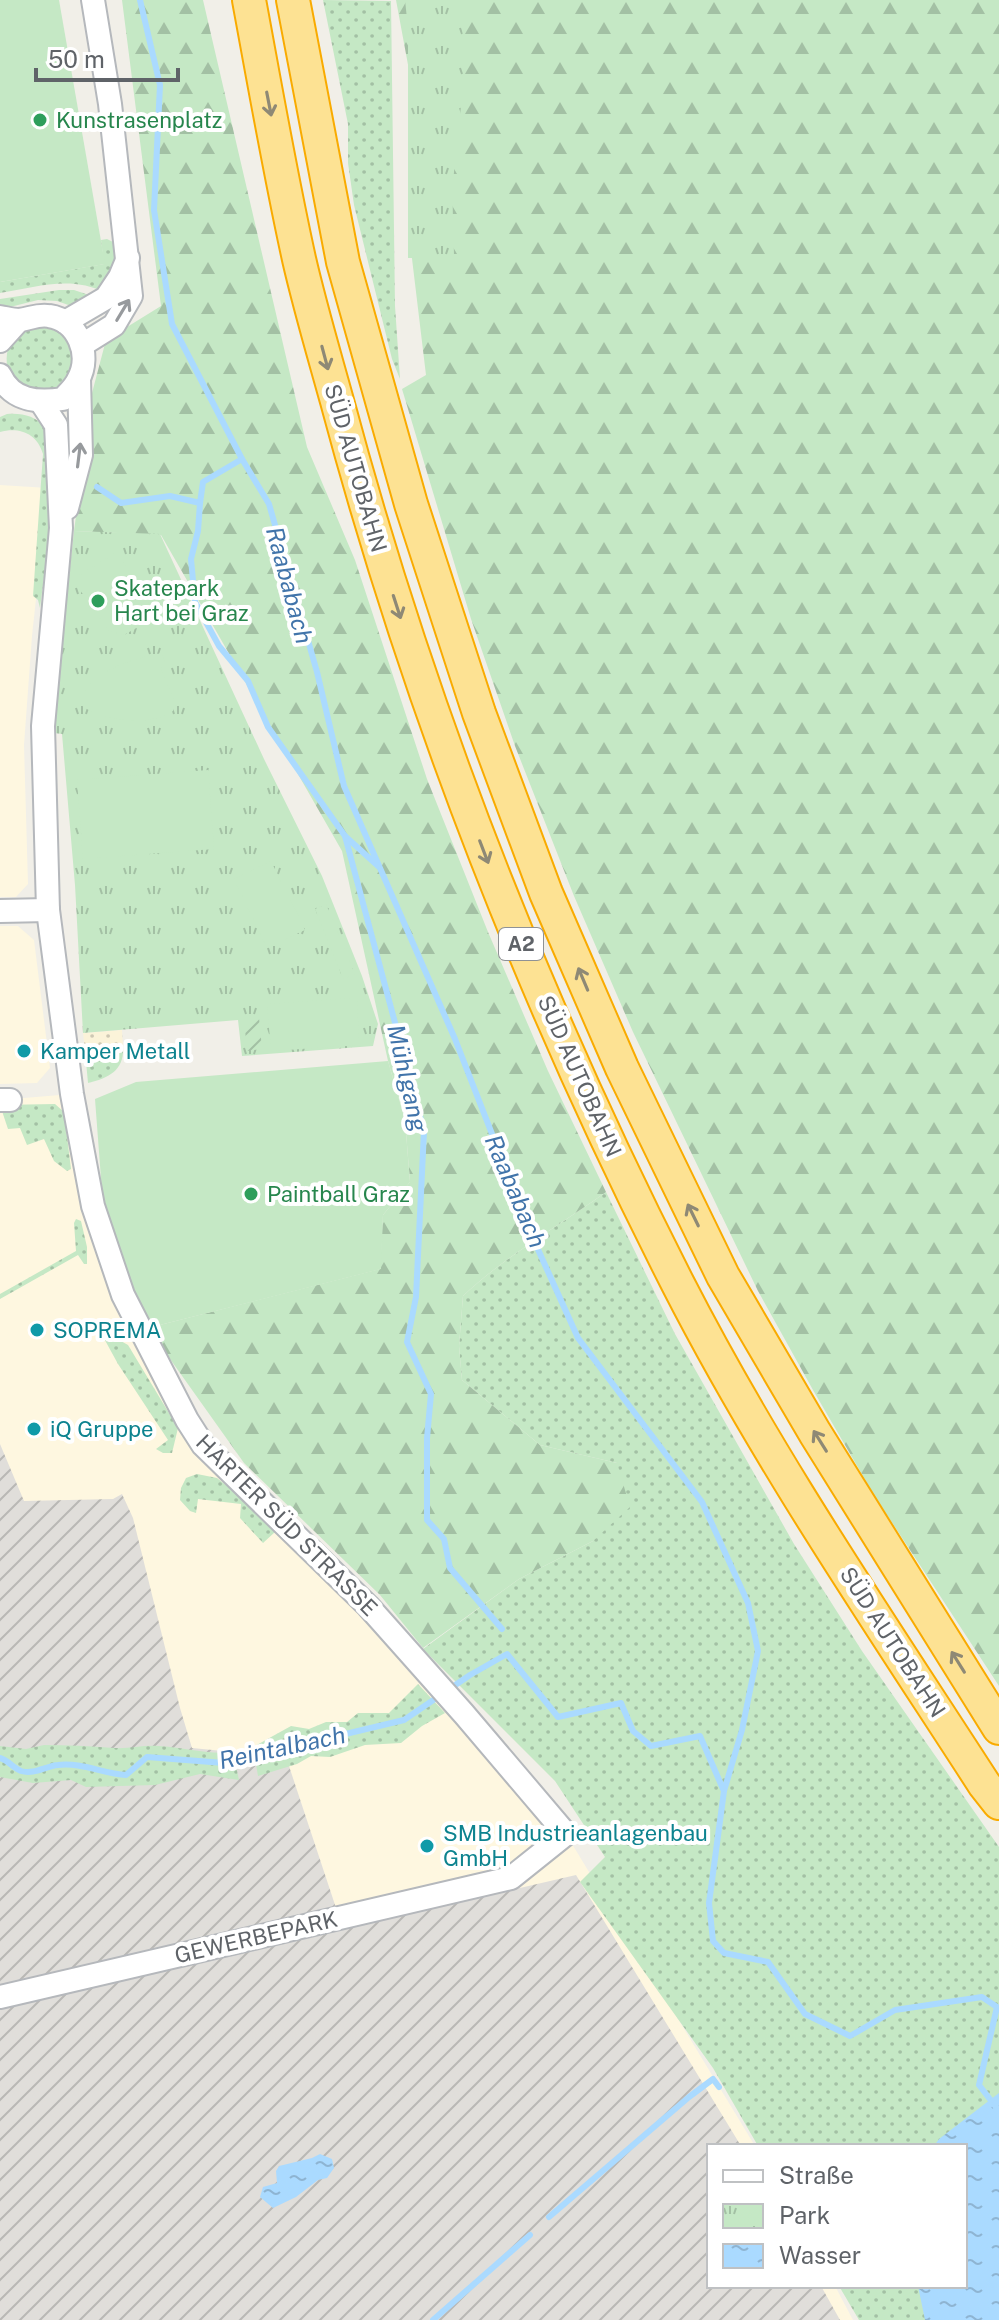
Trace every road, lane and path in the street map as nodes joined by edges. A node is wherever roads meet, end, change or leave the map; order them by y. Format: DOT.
graph roads {
  1 [pos="93,0"];
  2 [pos="249,0"];
  3 [pos="293,0"];
  4 [pos="129,256"];
  5 [pos="10,318"];
  6 [pos="65,322"];
  7 [pos="0,341"];
  8 [pos="82,345"];
  9 [pos="0,375"];
  10 [pos="79,379"];
  11 [pos="41,402"];
  12 [pos="61,528"];
  13 [pos="48,910"];
  14 [pos="0,911"];
  15 [pos="999,1728"];
  16 [pos="999,1803"];
  17 [pos="511,1878"];
  18 [pos="0,1997"];
  1 -- 4 [label="street"];
  2 -- 16 [label="highway, SÜD AUTOBAHN / A2, one-way"];
  15 -- 3 [label="highway, SÜD AUTOBAHN / A2, one-way"];
  4 -- 6 [label="street"];
  8 -- 4 [label="street, one-way"];
  5 -- 6 [label="street"];
  5 -- 7 [label="street"];
  6 -- 8 [label="street"];
  8 -- 10 [label="street, HARTER SÜD STRASSE"];
  9 -- 11 [label="street"];
  10 -- 11 [label="street"];
  12 -- 10 [label="street, HARTER SÜD STRASSE, one-way"];
  11 -- 12 [label="street, HARTER SÜD STRASSE"];
  12 -- 13 [label="street, HARTER SÜD STRASSE"];
  13 -- 14 [label="street"];
  13 -- 17 [label="street, HARTER SÜD STRASSE"];
  17 -- 18 [label="street, GEWERBEPARK"];
}
